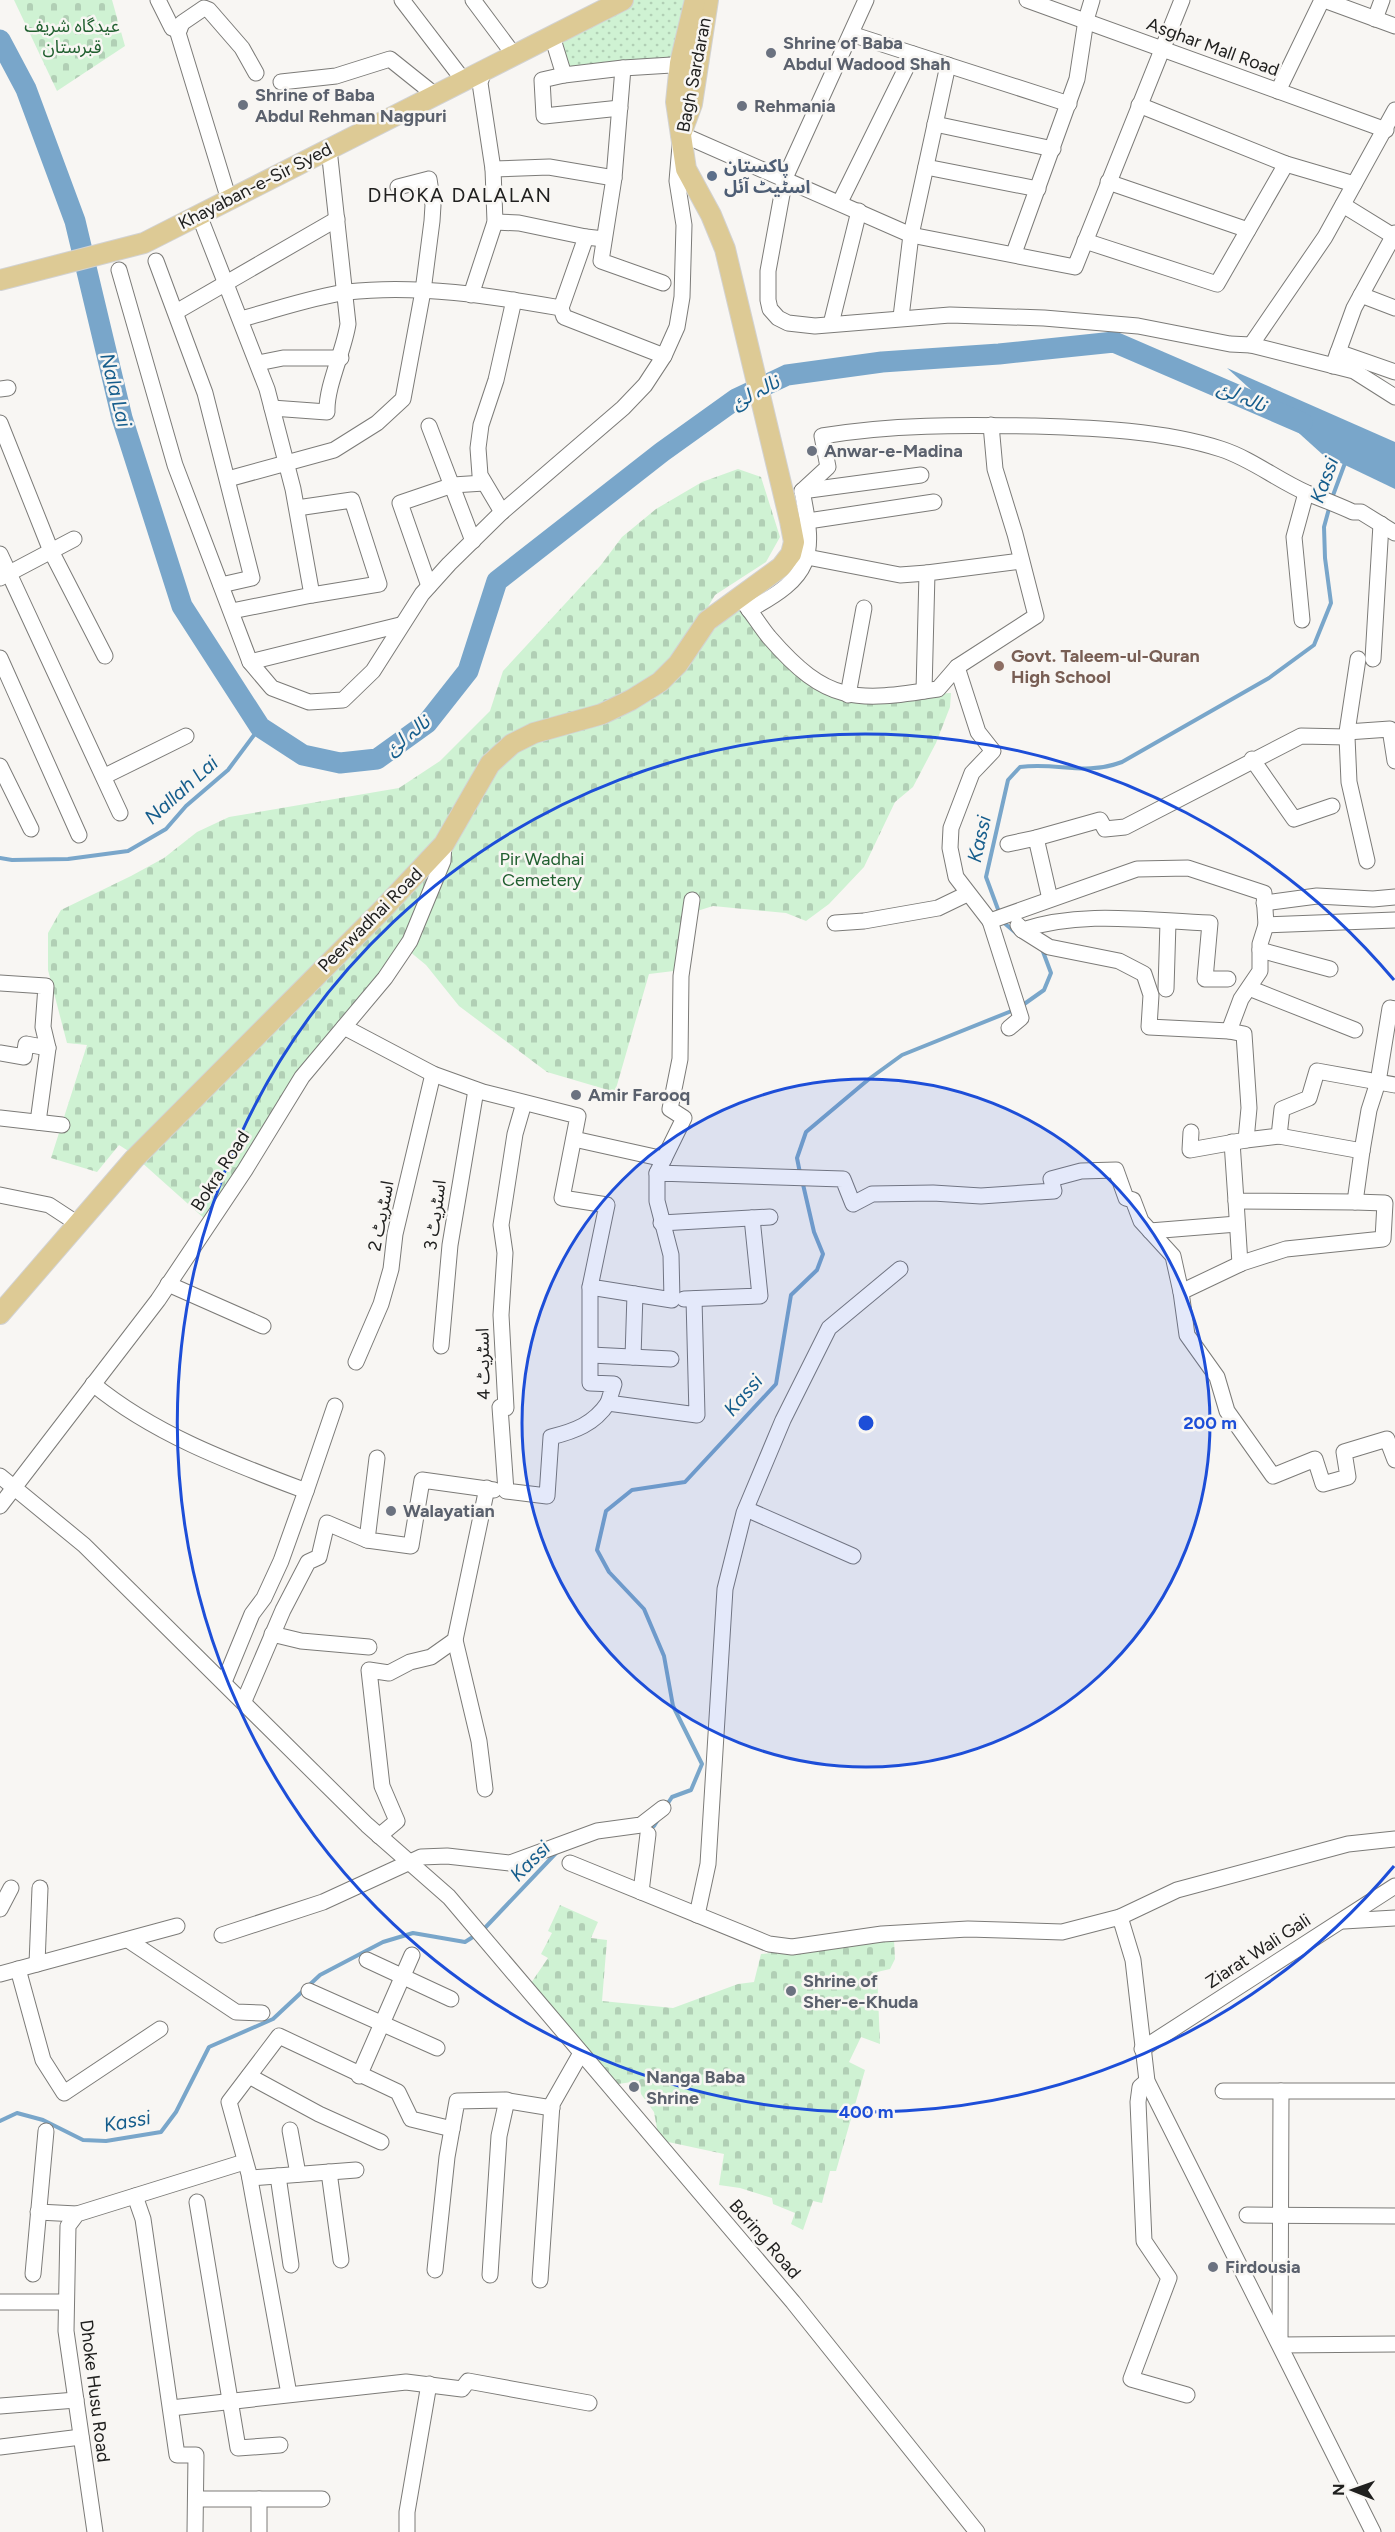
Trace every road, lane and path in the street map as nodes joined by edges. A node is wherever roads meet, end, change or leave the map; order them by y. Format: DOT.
graph roads {
  1 [pos="158,0"];
  2 [pos="402,0"];
  3 [pos="473,0"];
  4 [pos="623,0"];
  5 [pos="695,0"];
  6 [pos="708,0"];
  7 [pos="866,0"];
  8 [pos="1030,0"];
  9 [pos="1092,0"];
  10 [pos="1182,0"];
  11 [pos="1323,0"];
  12 [pos="1382,0"];
  13 [pos="1375,19"];
  14 [pos="1086,20"];
  15 [pos="1395,26"];
  16 [pos="179,30"];
  17 [pos="851,34"];
  18 [pos="552,36"];
  19 [pos="1161,49"];
  20 [pos="913,54"];
  21 [pos="514,55"];
  22 [pos="689,64"];
  23 [pos="948,65"];
  24 [pos="623,68"];
  25 [pos="484,70"];
  26 [pos="256,73"];
  27 [pos="564,75"];
  28 [pos="464,81"];
  29 [pos="281,82"];
  30 [pos="1278,91"];
  31 [pos="435,95"];
  32 [pos="1069,104"];
  33 [pos="1139,105"];
  34 [pos="621,108"];
  35 [pos="1395,110"];
  36 [pos="935,124"];
  37 [pos="1386,130"];
  38 [pos="681,134"];
  39 [pos="329,149"];
  40 [pos="1053,149"];
  41 [pos="1286,164"];
  42 [pos="926,167"];
  43 [pos="493,169"];
  44 [pos="614,178"];
  45 [pos="785,178"];
  46 [pos="1108,182"];
  47 [pos="1354,184"];
  48 [pos="398,187"];
  49 [pos="1038,189"];
  50 [pos="229,200"];
  51 [pos="840,202"];
  52 [pos="1343,205"];
  53 [pos="859,211"];
  54 [pos="199,215"];
  55 [pos="337,219"];
  56 [pos="495,222"];
  57 [pos="1248,230"];
  58 [pos="1394,235"];
  59 [pos="911,236"];
  60 [pos="586,237"];
  61 [pos="604,239"];
  62 [pos="1085,241"];
  63 [pos="1014,253"];
  64 [pos="156,261"];
  65 [pos="118,270"];
  66 [pos="0,280"];
  67 [pos="226,283"];
  68 [pos="663,283"];
  69 [pos="423,291"];
  70 [pos="345,292"];
  71 [pos="471,295"];
  72 [pos="1361,295"];
  73 [pos="514,300"];
  74 [pos="561,308"];
  75 [pos="1395,308"];
  76 [pos="176,312"];
  77 [pos="901,317"];
  78 [pos="241,319"];
  79 [pos="831,324"];
  80 [pos="1251,345"];
  81 [pos="663,356"];
  82 [pos="340,358"];
  83 [pos="1335,359"];
  84 [pos="258,363"];
  85 [pos="1395,372"];
  86 [pos="1395,397"];
  87 [pos="272,408"];
  88 [pos="0,423"];
  89 [pos="991,425"];
  90 [pos="429,426"];
  91 [pos="287,465"];
  92 [pos="921,475"];
  93 [pos="228,479"];
  94 [pos="484,483"];
  95 [pos="453,485"];
  96 [pos="802,491"];
  97 [pos="1306,493"];
  98 [pos="934,502"];
  99 [pos="297,508"];
  100 [pos="502,512"];
  101 [pos="808,521"];
  102 [pos="1381,524"];
  103 [pos="1395,533"];
  104 [pos="74,539"];
  105 [pos="473,541"];
  106 [pos="51,551"];
  107 [pos="0,554"];
  108 [pos="807,557"];
  109 [pos="1021,561"];
  110 [pos="927,573"];
  111 [pos="4,576"];
  112 [pos="768,577"];
  113 [pos="221,585"];
  114 [pos="429,586"];
  115 [pos="312,595"];
  116 [pos="743,603"];
  117 [pos="864,608"];
  118 [pos="232,611"];
  119 [pos="1302,620"];
  120 [pos="400,625"];
  121 [pos="105,656"];
  122 [pos="0,658"];
  123 [pos="250,662"];
  124 [pos="957,667"];
  125 [pos="924,692"];
  126 [pos="848,695"];
  127 [pos="1347,735"];
  128 [pos="186,736"];
  129 [pos="1252,759"];
  130 [pos="1395,761"];
  131 [pos="0,766"];
  132 [pos="105,776"];
  133 [pos="1332,806"];
  134 [pos="120,813"];
  135 [pos="31,829"];
  136 [pos="80,835"];
  137 [pos="1036,837"];
  138 [pos="444,844"];
  139 [pos="1008,844"];
  140 [pos="1367,861"];
  141 [pos="968,894"];
  142 [pos="1395,897"];
  143 [pos="1050,899"];
  144 [pos="692,900"];
  145 [pos="1264,903"];
  146 [pos="1009,913"];
  147 [pos="1395,920"];
  148 [pos="990,921"];
  149 [pos="1167,922"];
  150 [pos="835,923"];
  151 [pos="1266,925"];
  152 [pos="1022,930"];
  153 [pos="1260,950"];
  154 [pos="1330,969"];
  155 [pos="1228,979"];
  156 [pos="0,983"];
  157 [pos="1249,988"];
  158 [pos="1166,989"];
  159 [pos="1395,1009"];
  160 [pos="344,1027"];
  161 [pos="1009,1028"];
  162 [pos="1355,1029"];
  163 [pos="1229,1031"];
  164 [pos="48,1048"];
  165 [pos="0,1053"];
  166 [pos="434,1074"];
  167 [pos="1378,1082"];
  168 [pos="1395,1085"];
  169 [pos="476,1090"];
  170 [pos="524,1102"];
  171 [pos="0,1118"];
  172 [pos="38,1122"];
  173 [pos="62,1125"];
  174 [pos="1191,1132"];
  175 [pos="1279,1136"];
  176 [pos="574,1138"];
  177 [pos="1239,1141"];
  178 [pos="1362,1151"];
  179 [pos="660,1166"];
  180 [pos="0,1195"];
  181 [pos="1236,1201"];
  182 [pos="1355,1202"];
  183 [pos="770,1217"];
  184 [pos="752,1218"];
  185 [pos="661,1223"];
  186 [pos="1237,1224"];
  187 [pos="76,1226"];
  188 [pos="1150,1231"];
  189 [pos="1240,1264"];
  190 [pos="900,1269"];
  191 [pos="168,1284"];
  192 [pos="590,1287"];
  193 [pos="1181,1292"];
  194 [pos="635,1294"];
  195 [pos="0,1297"];
  196 [pos="694,1299"];
  197 [pos="672,1300"];
  198 [pos="0,1314"];
  199 [pos="263,1326"];
  200 [pos="441,1346"];
  201 [pos="591,1355"];
  202 [pos="633,1357"];
  203 [pos="671,1359"];
  204 [pos="356,1362"];
  205 [pos="93,1384"];
  206 [pos="608,1403"];
  207 [pos="335,1406"];
  208 [pos="377,1458"];
  209 [pos="1395,1460"];
  210 [pos="0,1476"];
  211 [pos="13,1486"];
  212 [pos="487,1488"];
  213 [pos="306,1491"];
  214 [pos="506,1491"];
  215 [pos="0,1506"];
  216 [pos="746,1509"];
  217 [pos="367,1540"];
  218 [pos="853,1556"];
  219 [pos="272,1634"];
  220 [pos="455,1640"];
  221 [pos="369,1647"];
  222 [pos="224,1682"];
  223 [pos="244,1701"];
  224 [pos="485,1790"];
  225 [pos="663,1808"];
  226 [pos="648,1834"];
  227 [pos="379,1836"];
  228 [pos="1395,1839"];
  229 [pos="408,1861"];
  230 [pos="570,1863"];
  231 [pos="1395,1886"];
  232 [pos="11,1888"];
  233 [pos="40,1888"];
  234 [pos="640,1892"];
  235 [pos="0,1909"];
  236 [pos="697,1915"];
  237 [pos="1120,1917"];
  238 [pos="1395,1918"];
  239 [pos="1341,1921"];
  240 [pos="177,1926"];
  241 [pos="222,1935"];
  242 [pos="128,1940"];
  243 [pos="412,1955"];
  244 [pos="367,1960"];
  245 [pos="37,1964"];
  246 [pos="18,1969"];
  247 [pos="0,1974"];
  248 [pos="402,1977"];
  249 [pos="309,1991"];
  250 [pos="451,1999"];
  251 [pos="262,2013"];
  252 [pos="383,2024"];
  253 [pos="160,2029"];
  254 [pos="437,2048"];
  255 [pos="1143,2049"];
  256 [pos="581,2053"];
  257 [pos="249,2076"];
  258 [pos="360,2076"];
  259 [pos="1146,2080"];
  260 [pos="1223,2091"];
  261 [pos="1281,2091"];
  262 [pos="1395,2091"];
  263 [pos="507,2100"];
  264 [pos="552,2108"];
  265 [pos="452,2129"];
  266 [pos="290,2130"];
  267 [pos="46,2131"];
  268 [pos="381,2142"];
  269 [pos="241,2163"];
  270 [pos="356,2170"];
  271 [pos="329,2172"];
  272 [pos="298,2174"];
  273 [pos="279,2176"];
  274 [pos="250,2178"];
  275 [pos="135,2196"];
  276 [pos="197,2202"];
  277 [pos="38,2212"];
  278 [pos="77,2214"];
  279 [pos="1247,2215"];
  280 [pos="1280,2216"];
  281 [pos="1395,2217"];
  282 [pos="341,2260"];
  283 [pos="291,2265"];
  284 [pos="435,2270"];
  285 [pos="33,2274"];
  286 [pos="490,2276"];
  287 [pos="540,2280"];
  288 [pos="0,2302"];
  289 [pos="66,2302"];
  290 [pos="1395,2344"];
  291 [pos="1280,2345"];
  292 [pos="429,2384"];
  293 [pos="289,2394"];
  294 [pos="1187,2395"];
  295 [pos="76,2400"];
  296 [pos="230,2401"];
  297 [pos="589,2403"];
  298 [pos="0,2406"];
  299 [pos="171,2408"];
  300 [pos="81,2437"];
  301 [pos="280,2445"];
  302 [pos="0,2447"];
  303 [pos="196,2499"];
  304 [pos="259,2499"];
  305 [pos="322,2499"];
  306 [pos="95,2532"];
  307 [pos="195,2532"];
  308 [pos="259,2532"];
  309 [pos="407,2532"];
  310 [pos="977,2532"];
  311 [pos="1373,2532"];
  1 -- 16 [label="street"];
  2 -- 28 [label="street"];
  3 -- 21 [label="street"];
  4 -- 18 [label="main road, Khayaban-e-Sir Syed"];
  5 -- 22 [label="main road"];
  6 -- 22 [label="main road, Bagh Sardaran"];
  7 -- 17 [label="street"];
  8 -- 14 [label="street, Asghar Mall Road"];
  9 -- 14 [label="street"];
  10 -- 19 [label="street"];
  11 -- 13 [label="street"];
  11 -- 30 [label="street"];
  12 -- 13 [label="street"];
  13 -- 15 [label="street"];
  14 -- 19 [label="street, Asghar Mall Road"];
  14 -- 32 [label="street"];
  16 -- 26 [label="street"];
  16 -- 50 [label="street"];
  17 -- 20 [label="street"];
  17 -- 45 [label="street"];
  18 -- 21 [label="main road, Khayaban-e-Sir Syed"];
  18 -- 27 [label="street"];
  19 -- 30 [label="street, Asghar Mall Road"];
  19 -- 33 [label="street"];
  20 -- 23 [label="street"];
  20 -- 51 [label="street"];
  21 -- 25 [label="main road, Khayaban-e-Sir Syed"];
  22 -- 24 [label="street"];
  22 -- 38 [label="main road, Bagh Sardaran"];
  23 -- 32 [label="street"];
  23 -- 36 [label="street"];
  24 -- 27 [label="street"];
  24 -- 34 [label="street"];
  25 -- 28 [label="main road, Khayaban-e-Sir Syed"];
  25 -- 43 [label="street"];
  27 -- 34 [label="street"];
  28 -- 31 [label="main road, Khayaban-e-Sir Syed"];
  29 -- 31 [label="street"];
  30 -- 37 [label="street, Asghar Mall Road"];
  31 -- 39 [label="main road, Khayaban-e-Sir Syed"];
  32 -- 40 [label="street"];
  33 -- 41 [label="street"];
  33 -- 46 [label="street"];
  34 -- 44 [label="street"];
  35 -- 37 [label="street"];
  36 -- 40 [label="street"];
  36 -- 42 [label="street"];
  37 -- 47 [label="street"];
  38 -- 45 [label="street"];
  38 -- 81 [label="street"];
  38 -- 112 [label="main road, Bagh Sardaran"];
  39 -- 50 [label="main road, Khayaban-e-Sir Syed"];
  39 -- 55 [label="street"];
  40 -- 49 [label="street"];
  41 -- 47 [label="street"];
  41 -- 57 [label="street"];
  42 -- 49 [label="street"];
  42 -- 59 [label="street"];
  43 -- 44 [label="street"];
  43 -- 56 [label="street"];
  44 -- 61 [label="street"];
  45 -- 51 [label="street"];
  45 -- 79 [label="street"];
  46 -- 57 [label="street"];
  46 -- 62 [label="street"];
  47 -- 52 [label="street"];
  48 -- 69 [label="street"];
  49 -- 63 [label="street"];
  50 -- 54 [label="main road, Khayaban-e-Sir Syed"];
  51 -- 53 [label="street"];
  52 -- 58 [label="street"];
  52 -- 80 [label="street"];
  53 -- 59 [label="street"];
  53 -- 79 [label="street"];
  54 -- 66 [label="main road, Khayaban-e-Sir Syed"];
  54 -- 67 [label="street"];
  55 -- 67 [label="street"];
  55 -- 70 [label="street"];
  56 -- 60 [label="street"];
  56 -- 71 [label="street"];
  57 -- 62 [label="street"];
  58 -- 72 [label="street"];
  59 -- 63 [label="street"];
  59 -- 77 [label="street"];
  60 -- 61 [label="street"];
  60 -- 74 [label="street"];
  61 -- 68 [label="street"];
  62 -- 63 [label="street"];
  64 -- 76 [label="street"];
  65 -- 113 [label="street"];
  67 -- 76 [label="street"];
  67 -- 78 [label="street"];
  69 -- 70 [label="street"];
  69 -- 71 [label="street"];
  69 -- 91 [label="street"];
  70 -- 78 [label="street"];
  70 -- 82 [label="street"];
  71 -- 73 [label="street"];
  72 -- 75 [label="street"];
  72 -- 83 [label="street"];
  73 -- 74 [label="street"];
  73 -- 94 [label="street"];
  74 -- 81 [label="street"];
  76 -- 93 [label="street"];
  77 -- 79 [label="street"];
  77 -- 80 [label="street"];
  78 -- 84 [label="street"];
  80 -- 83 [label="street"];
  81 -- 100 [label="street"];
  82 -- 84 [label="street"];
  82 -- 87 [label="street"];
  83 -- 85 [label="street"];
  83 -- 86 [label="street"];
  84 -- 87 [label="street"];
  87 -- 91 [label="street"];
  88 -- 106 [label="street"];
  89 -- 96 [label="street"];
  89 -- 97 [label="street"];
  89 -- 109 [label="street"];
  90 -- 95 [label="street"];
  91 -- 93 [label="street"];
  91 -- 99 [label="street"];
  92 -- 96 [label="street"];
  93 -- 113 [label="street"];
  94 -- 95 [label="street"];
  94 -- 100 [label="street"];
  95 -- 105 [label="street"];
  95 -- 114 [label="street"];
  96 -- 101 [label="street"];
  97 -- 102 [label="street"];
  97 -- 119 [label="street"];
  98 -- 101 [label="street"];
  99 -- 115 [label="street"];
  99 -- 115 [label="street"];
  100 -- 105 [label="street"];
  101 -- 108 [label="street"];
  102 -- 103 [label="street"];
  102 -- 127 [label="street"];
  104 -- 106 [label="street"];
  105 -- 114 [label="street"];
  106 -- 111 [label="street"];
  106 -- 121 [label="street"];
  107 -- 111 [label="street"];
  108 -- 110 [label="street"];
  108 -- 116 [label="street"];
  109 -- 110 [label="street"];
  109 -- 124 [label="street"];
  110 -- 125 [label="street"];
  111 -- 132 [label="street"];
  112 -- 116 [label="main road, Peerwadhai Road"];
  113 -- 118 [label="street"];
  114 -- 120 [label="street"];
  115 -- 118 [label="street"];
  116 -- 126 [label="street"];
  116 -- 138 [label="main road, Peerwadhai Road"];
  117 -- 126 [label="street"];
  118 -- 123 [label="street"];
  120 -- 123 [label="street"];
  120 -- 123 [label="street"];
  122 -- 136 [label="street"];
  124 -- 125 [label="street"];
  124 -- 141 [label="street"];
  125 -- 126 [label="street"];
  127 -- 129 [label="street"];
  127 -- 130 [label="street"];
  127 -- 140 [label="street"];
  128 -- 132 [label="street"];
  129 -- 133 [label="street"];
  129 -- 137 [label="street"];
  131 -- 135 [label="street"];
  132 -- 134 [label="street"];
  137 -- 139 [label="street"];
  137 -- 143 [label="street"];
  138 -- 160 [label="street, Bokra Road"];
  138 -- 187 [label="main road, Peerwadhai Road"];
  141 -- 148 [label="street"];
  141 -- 150 [label="street"];
  142 -- 145 [label="street"];
  143 -- 145 [label="street"];
  143 -- 146 [label="street"];
  144 -- 179 [label="street"];
  145 -- 151 [label="street"];
  146 -- 148 [label="street"];
  146 -- 152 [label="street"];
  147 -- 151 [label="street"];
  148 -- 161 [label="street"];
  149 -- 152 [label="street"];
  149 -- 155 [label="street"];
  149 -- 158 [label="street"];
  151 -- 153 [label="street"];
  152 -- 163 [label="street"];
  153 -- 154 [label="street"];
  153 -- 157 [label="street"];
  156 -- 164 [label="street"];
  157 -- 162 [label="street"];
  157 -- 163 [label="street"];
  159 -- 167 [label="street"];
  160 -- 166 [label="street"];
  160 -- 191 [label="street, Bokra Road"];
  163 -- 177 [label="street"];
  164 -- 165 [label="street"];
  164 -- 172 [label="street"];
  166 -- 169 [label="street"];
  166 -- 204 [label="street, اسٹریٹ 2"];
  167 -- 168 [label="street"];
  167 -- 175 [label="street"];
  167 -- 178 [label="street"];
  169 -- 170 [label="street"];
  169 -- 200 [label="street, اسٹریٹ 3"];
  170 -- 176 [label="street"];
  170 -- 214 [label="street, اسٹریٹ 4"];
  171 -- 172 [label="street"];
  172 -- 173 [label="street"];
  174 -- 177 [label="street"];
  175 -- 177 [label="street"];
  175 -- 178 [label="street"];
  176 -- 179 [label="street"];
  176 -- 192 [label="street"];
  177 -- 181 [label="street"];
  178 -- 182 [label="street"];
  179 -- 185 [label="street"];
  179 -- 188 [label="street"];
  180 -- 187 [label="street"];
  181 -- 182 [label="street"];
  181 -- 186 [label="street"];
  182 -- 189 [label="street"];
  183 -- 184 [label="street"];
  184 -- 185 [label="street"];
  184 -- 196 [label="street"];
  185 -- 197 [label="street"];
  186 -- 188 [label="street"];
  186 -- 189 [label="street"];
  187 -- 195 [label="main road"];
  187 -- 198 [label="main road, Peerwadhai Road"];
  188 -- 193 [label="street"];
  189 -- 193 [label="street"];
  190 -- 216 [label="street"];
  191 -- 199 [label="street"];
  191 -- 205 [label="street, Bokra Road"];
  192 -- 194 [label="street"];
  192 -- 201 [label="street"];
  193 -- 209 [label="street"];
  194 -- 197 [label="street"];
  194 -- 202 [label="street"];
  196 -- 197 [label="street"];
  196 -- 206 [label="street"];
  201 -- 202 [label="street"];
  201 -- 206 [label="street"];
  202 -- 203 [label="street"];
  205 -- 211 [label="street, Bokra Road"];
  205 -- 213 [label="street"];
  206 -- 214 [label="street"];
  207 -- 213 [label="street"];
  208 -- 217 [label="street"];
  210 -- 211 [label="street, Boring Road"];
  211 -- 215 [label="street, Bokra Road"];
  211 -- 222 [label="street, Boring Road"];
  212 -- 214 [label="street"];
  212 -- 217 [label="street"];
  212 -- 220 [label="street"];
  213 -- 222 [label="street"];
  216 -- 218 [label="street"];
  216 -- 236 [label="street"];
  217 -- 219 [label="street"];
  219 -- 221 [label="street"];
  219 -- 223 [label="street"];
  220 -- 224 [label="street"];
  220 -- 227 [label="street"];
  222 -- 223 [label="street, Boring Road"];
  223 -- 227 [label="street, Boring Road"];
  225 -- 229 [label="street"];
  226 -- 234 [label="street"];
  227 -- 229 [label="street, Boring Road"];
  228 -- 237 [label="street"];
  229 -- 241 [label="street"];
  229 -- 256 [label="street, Boring Road"];
  230 -- 234 [label="street"];
  231 -- 239 [label="street, Ziarat Wali Gali"];
  232 -- 235 [label="street"];
  233 -- 245 [label="street"];
  234 -- 236 [label="street"];
  236 -- 237 [label="street"];
  237 -- 255 [label="street"];
  238 -- 239 [label="street"];
  239 -- 255 [label="street, Ziarat Wali Gali"];
  240 -- 242 [label="street"];
  242 -- 245 [label="street"];
  242 -- 251 [label="street"];
  243 -- 248 [label="street"];
  244 -- 248 [label="street"];
  245 -- 246 [label="street"];
  246 -- 247 [label="street"];
  246 -- 253 [label="street"];
  248 -- 250 [label="street"];
  248 -- 252 [label="street"];
  249 -- 252 [label="street"];
  252 -- 254 [label="street"];
  252 -- 258 [label="street"];
  255 -- 259 [label="street"];
  256 -- 264 [label="street"];
  256 -- 310 [label="street, Boring Road"];
  257 -- 258 [label="street"];
  257 -- 268 [label="street"];
  257 -- 274 [label="street"];
  258 -- 265 [label="street"];
  259 -- 291 [label="street"];
  259 -- 294 [label="street"];
  260 -- 261 [label="street"];
  261 -- 262 [label="street"];
  261 -- 280 [label="street"];
  263 -- 264 [label="street"];
  263 -- 265 [label="street"];
  263 -- 286 [label="street"];
  264 -- 287 [label="street"];
  265 -- 284 [label="street"];
  266 -- 272 [label="street"];
  267 -- 277 [label="street"];
  269 -- 275 [label="street"];
  270 -- 271 [label="street"];
  271 -- 272 [label="street"];
  271 -- 282 [label="street"];
  272 -- 273 [label="street"];
  273 -- 274 [label="street"];
  273 -- 283 [label="street"];
  274 -- 293 [label="street"];
  275 -- 278 [label="street"];
  275 -- 299 [label="street"];
  276 -- 296 [label="street"];
  277 -- 278 [label="street"];
  277 -- 285 [label="street"];
  278 -- 289 [label="street, Dhoke Husu Road"];
  279 -- 280 [label="street"];
  280 -- 281 [label="street"];
  280 -- 291 [label="street"];
  288 -- 289 [label="street"];
  289 -- 295 [label="street, Dhoke Husu Road"];
  290 -- 291 [label="street"];
  291 -- 311 [label="street"];
  292 -- 293 [label="street"];
  292 -- 297 [label="street"];
  292 -- 309 [label="street"];
  293 -- 296 [label="street"];
  295 -- 298 [label="street"];
  295 -- 300 [label="street, Dhoke Husu Road"];
  296 -- 299 [label="street"];
  296 -- 301 [label="street"];
  299 -- 303 [label="street"];
  300 -- 302 [label="street"];
  300 -- 306 [label="street, Dhoke Husu Road"];
  303 -- 304 [label="street"];
  303 -- 307 [label="street"];
  304 -- 305 [label="street"];
  304 -- 308 [label="street"];
}
